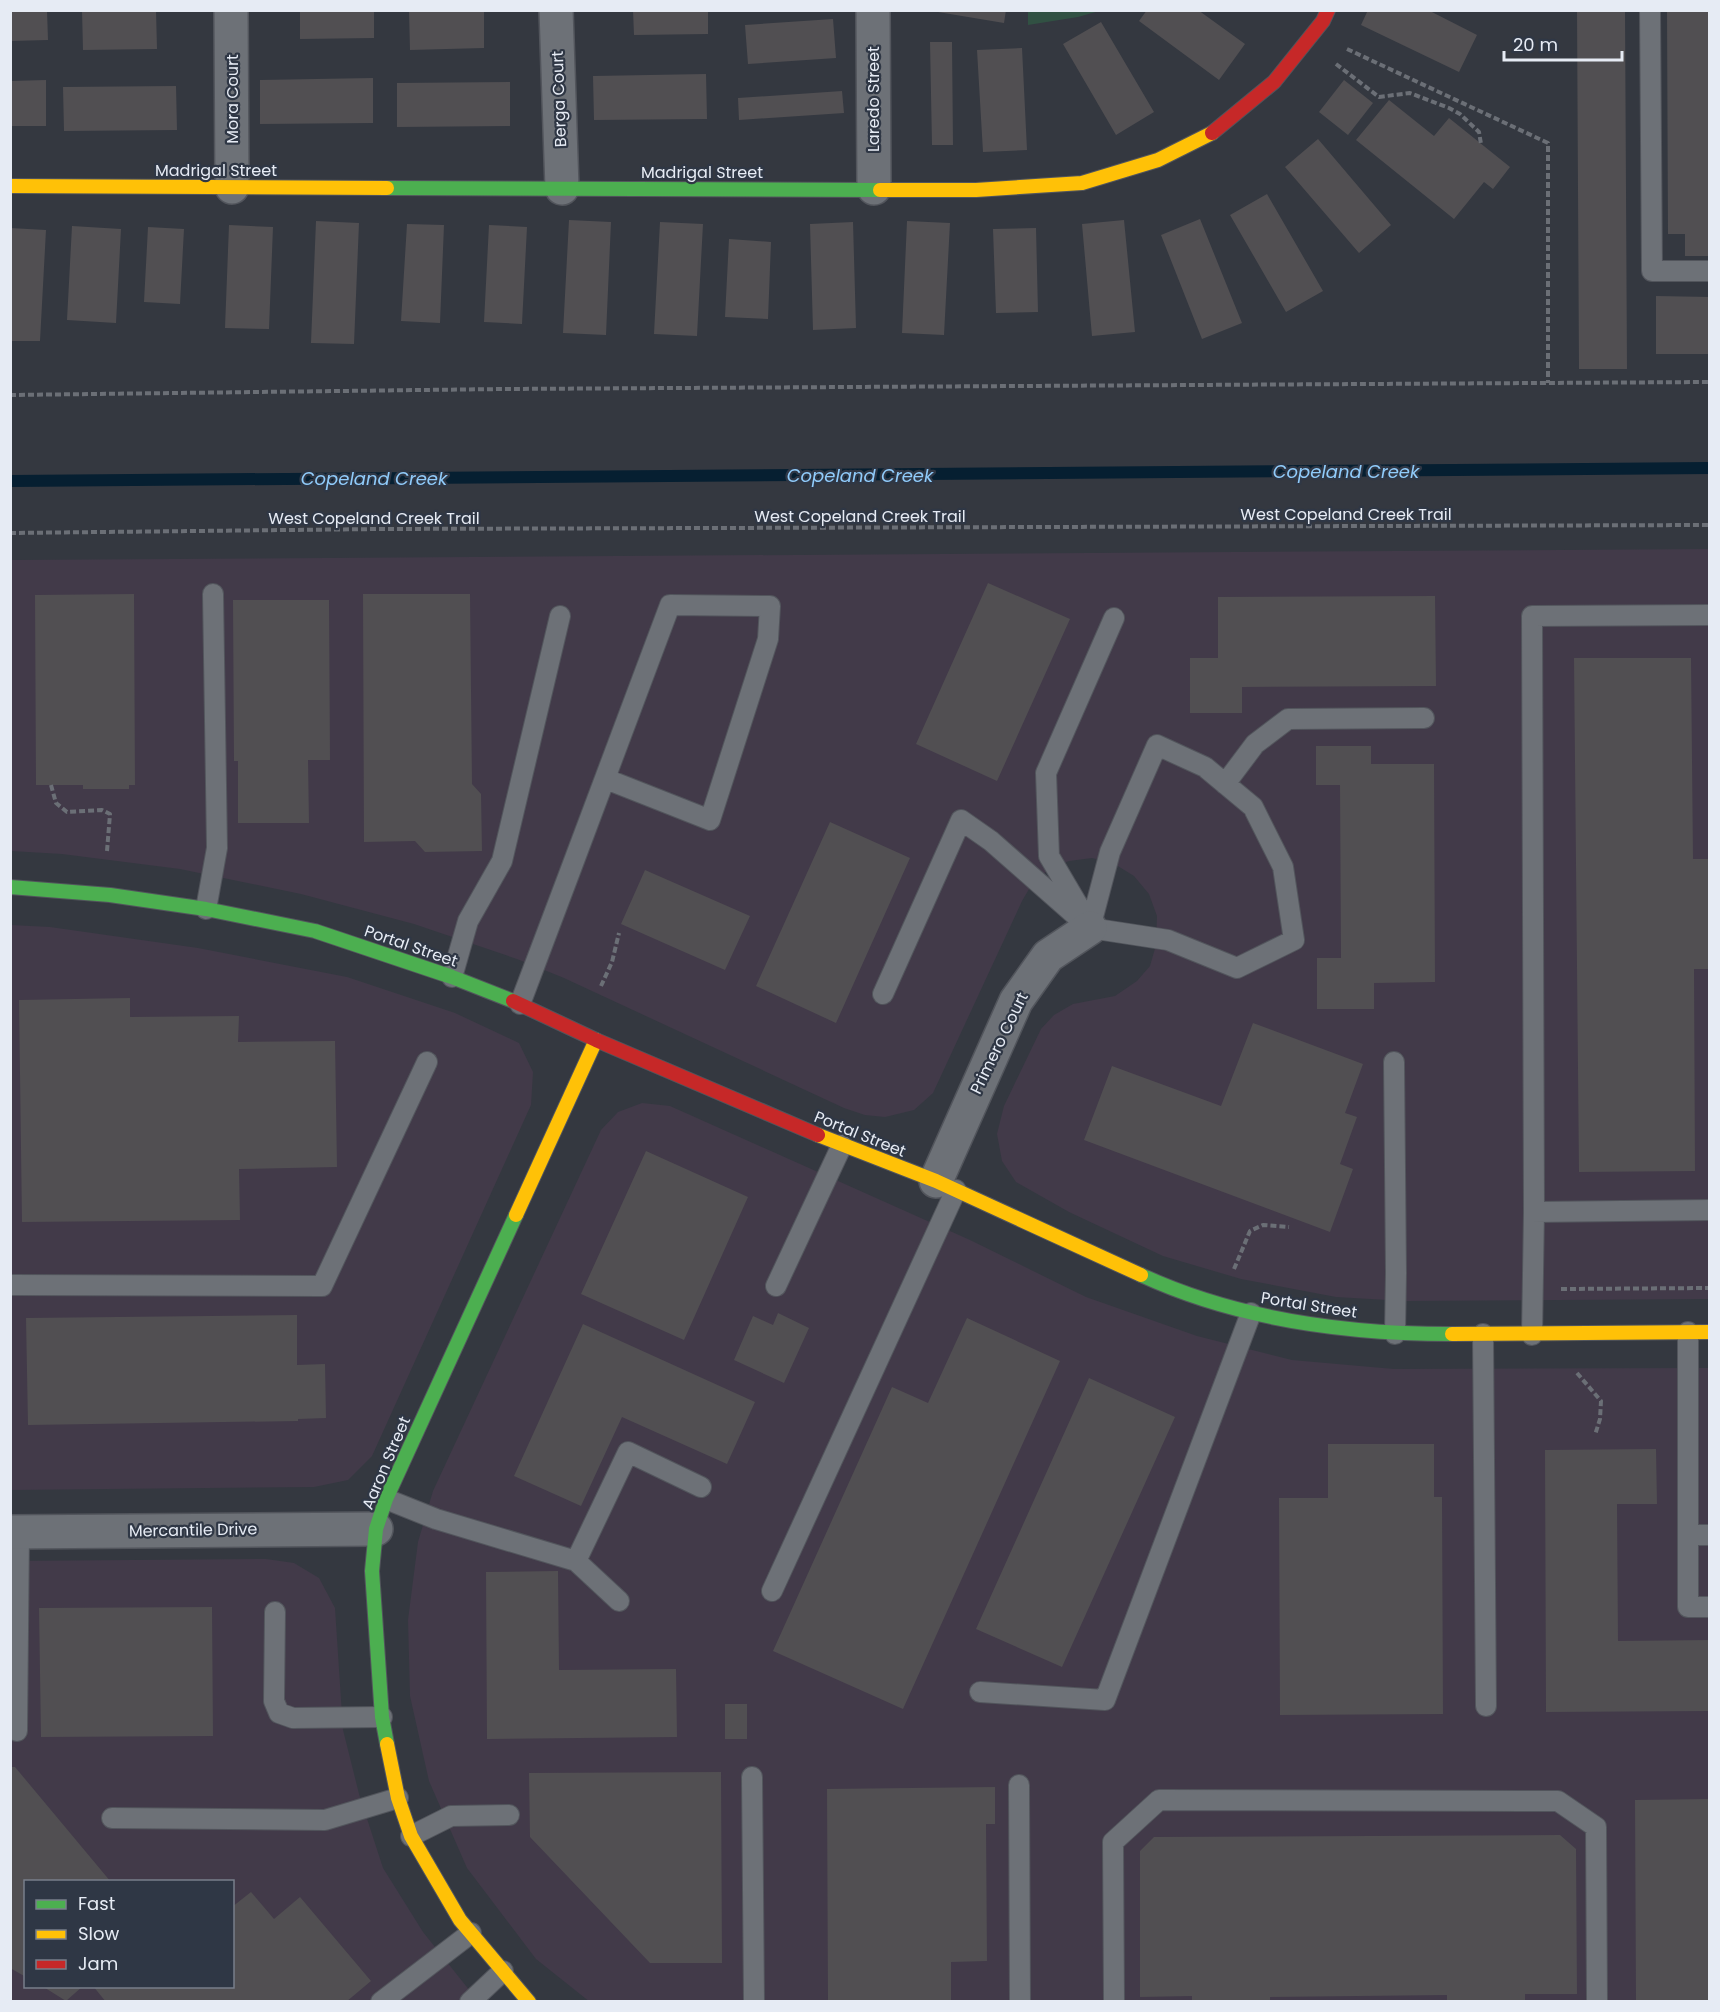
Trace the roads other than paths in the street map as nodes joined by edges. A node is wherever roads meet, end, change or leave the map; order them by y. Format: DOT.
graph roads {
  1 [pos="231,10"];
  2 [pos="556,10"];
  3 [pos="873,10"];
  4 [pos="1328,10"];
  5 [pos="1650,10"];
  6 [pos="10,186"];
  7 [pos="232,187"];
  8 [pos="562,188"];
  9 [pos="874,188"];
  10 [pos="1710,271"];
  11 [pos="213,594"];
  12 [pos="1710,615"];
  13 [pos="560,616"];
  14 [pos="1114,618"];
  15 [pos="1424,718"];
  16 [pos="606,779"];
  17 [pos="1225,784"];
  18 [pos="10,887"];
  19 [pos="206,909"];
  20 [pos="1090,928"];
  21 [pos="452,977"];
  22 [pos="883,994"];
  23 [pos="520,1004"];
  24 [pos="596,1040"];
  25 [pos="427,1062"];
  26 [pos="1394,1062"];
  27 [pos="842,1145"];
  28 [pos="946,1186"];
  29 [pos="1710,1210"];
  30 [pos="1534,1212"];
  31 [pos="10,1285"];
  32 [pos="776,1286"];
  33 [pos="1251,1312"];
  34 [pos="1688,1332"];
  35 [pos="1710,1332"];
  36 [pos="1395,1334"];
  37 [pos="1483,1334"];
  38 [pos="1532,1335"];
  39 [pos="700,1487"];
  40 [pos="381,1514"];
  41 [pos="15,1532"];
  42 [pos="1688,1534"];
  43 [pos="1710,1535"];
  44 [pos="576,1561"];
  45 [pos="772,1591"];
  46 [pos="619,1601"];
  47 [pos="1710,1606"];
  48 [pos="275,1612"];
  49 [pos="980,1692"];
  50 [pos="1486,1706"];
  51 [pos="382,1717"];
  52 [pos="17,1731"];
  53 [pos="752,1777"];
  54 [pos="1019,1785"];
  55 [pos="398,1798"];
  56 [pos="509,1815"];
  57 [pos="112,1818"];
  58 [pos="411,1836"];
  59 [pos="471,1933"];
  60 [pos="503,1971"];
  61 [pos="381,2001"];
  62 [pos="470,2001"];
  63 [pos="529,2001"];
  64 [pos="754,2001"];
  65 [pos="1020,2001"];
  66 [pos="1114,2001"];
  67 [pos="1597,2001"];
  1 -- 7 [label="street, Mora Court"];
  2 -- 8 [label="street, Berga Court"];
  3 -- 9 [label="street, Laredo Street"];
  4 -- 9 [label="street, Madrigal Street"];
  5 -- 10 [label="lane"];
  6 -- 7 [label="street, Madrigal Street"];
  7 -- 8 [label="street, Madrigal Street"];
  8 -- 9 [label="street, Madrigal Street"];
  11 -- 19 [label="lane"];
  12 -- 30 [label="lane"];
  13 -- 21 [label="lane"];
  14 -- 20 [label="lane"];
  15 -- 17 [label="lane"];
  16 -- 16 [label="lane"];
  16 -- 23 [label="lane"];
  17 -- 20 [label="lane"];
  17 -- 20 [label="lane"];
  18 -- 19 [label="street, Portal Street"];
  19 -- 21 [label="street, Portal Street"];
  20 -- 22 [label="lane"];
  20 -- 28 [label="street, Primero Court"];
  21 -- 23 [label="street, Portal Street"];
  23 -- 24 [label="street, Portal Street"];
  24 -- 27 [label="street, Portal Street"];
  24 -- 40 [label="street, Aaron Street"];
  25 -- 31 [label="lane"];
  26 -- 36 [label="lane"];
  27 -- 28 [label="street, Portal Street"];
  27 -- 32 [label="lane"];
  28 -- 33 [label="street, Portal Street"];
  28 -- 45 [label="lane"];
  29 -- 30 [label="lane"];
  30 -- 38 [label="lane"];
  33 -- 36 [label="street, Portal Street"];
  33 -- 49 [label="lane"];
  34 -- 35 [label="street, Portal Street"];
  34 -- 38 [label="street, Portal Street"];
  34 -- 42 [label="lane"];
  36 -- 37 [label="street, Portal Street"];
  37 -- 38 [label="street, Portal Street"];
  37 -- 50 [label="lane"];
  39 -- 44 [label="lane"];
  40 -- 41 [label="street, Mercantile Drive"];
  40 -- 44 [label="lane"];
  40 -- 51 [label="street, Aaron Street"];
  41 -- 52 [label="lane"];
  42 -- 43 [label="lane"];
  42 -- 47 [label="lane"];
  44 -- 46 [label="lane"];
  48 -- 51 [label="lane"];
  51 -- 55 [label="street, Aaron Street"];
  53 -- 64 [label="lane"];
  54 -- 65 [label="lane"];
  55 -- 57 [label="lane"];
  55 -- 58 [label="street, Aaron Street"];
  56 -- 58 [label="lane"];
  58 -- 59 [label="street, Aaron Street"];
  59 -- 60 [label="street, Aaron Street"];
  59 -- 61 [label="lane"];
  60 -- 62 [label="lane"];
  60 -- 63 [label="street, Aaron Street"];
  66 -- 67 [label="lane"];
}
